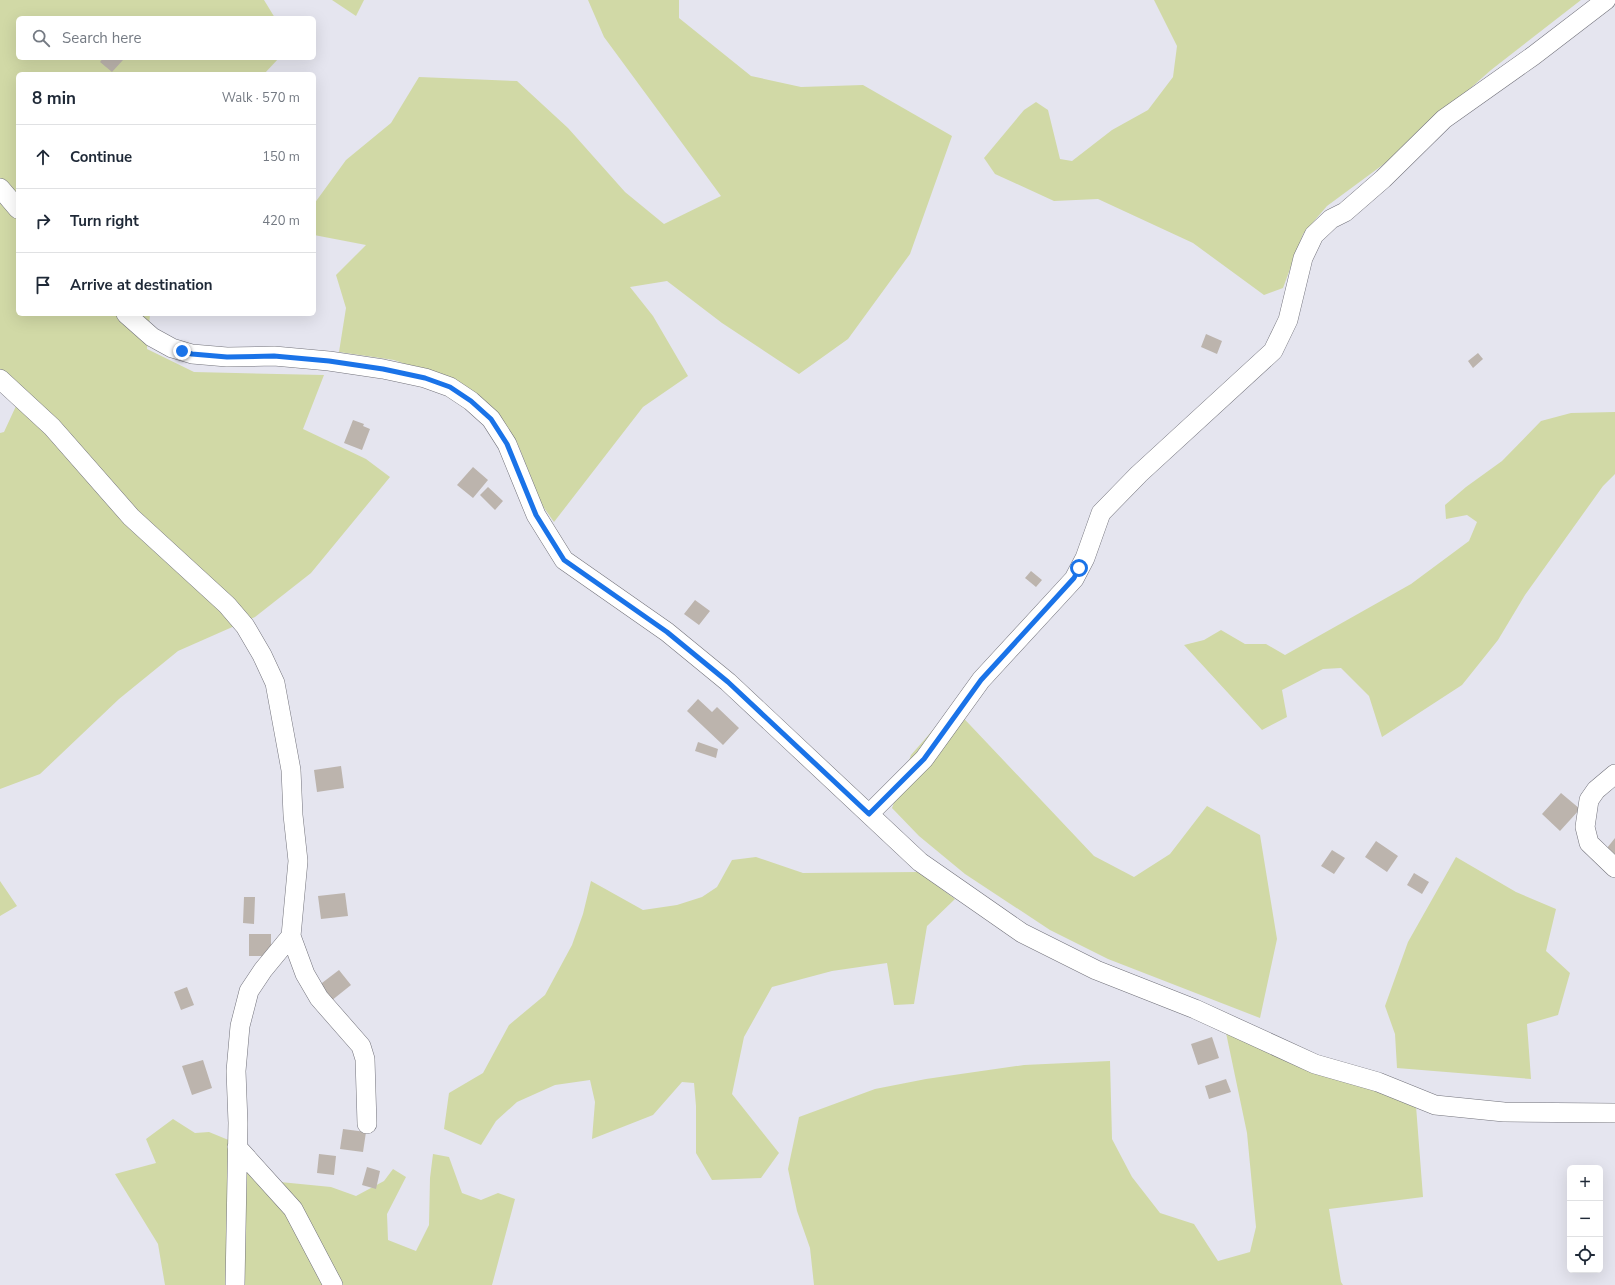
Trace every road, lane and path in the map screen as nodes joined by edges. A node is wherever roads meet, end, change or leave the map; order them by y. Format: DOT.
graph roads {
  1 [pos="1606,0"];
  2 [pos="0,188"];
  3 [pos="16,207"];
  4 [pos="128,316"];
  5 [pos="0,379"];
  6 [pos="1615,774"];
  7 [pos="869,814"];
  8 [pos="1615,868"];
  9 [pos="291,936"];
  10 [pos="1615,1113"];
  11 [pos="367,1124"];
  12 [pos="237,1146"];
  13 [pos="235,1285"];
  14 [pos="333,1285"];
  1 -- 7 [label="street"];
  2 -- 3 [label="street"];
  4 -- 7 [label="street"];
  5 -- 9 [label="street"];
  6 -- 8 [label="street"];
  7 -- 10 [label="street"];
  9 -- 11 [label="street"];
  9 -- 12 [label="street"];
  12 -- 13 [label="street"];
  12 -- 14 [label="street"];
}
